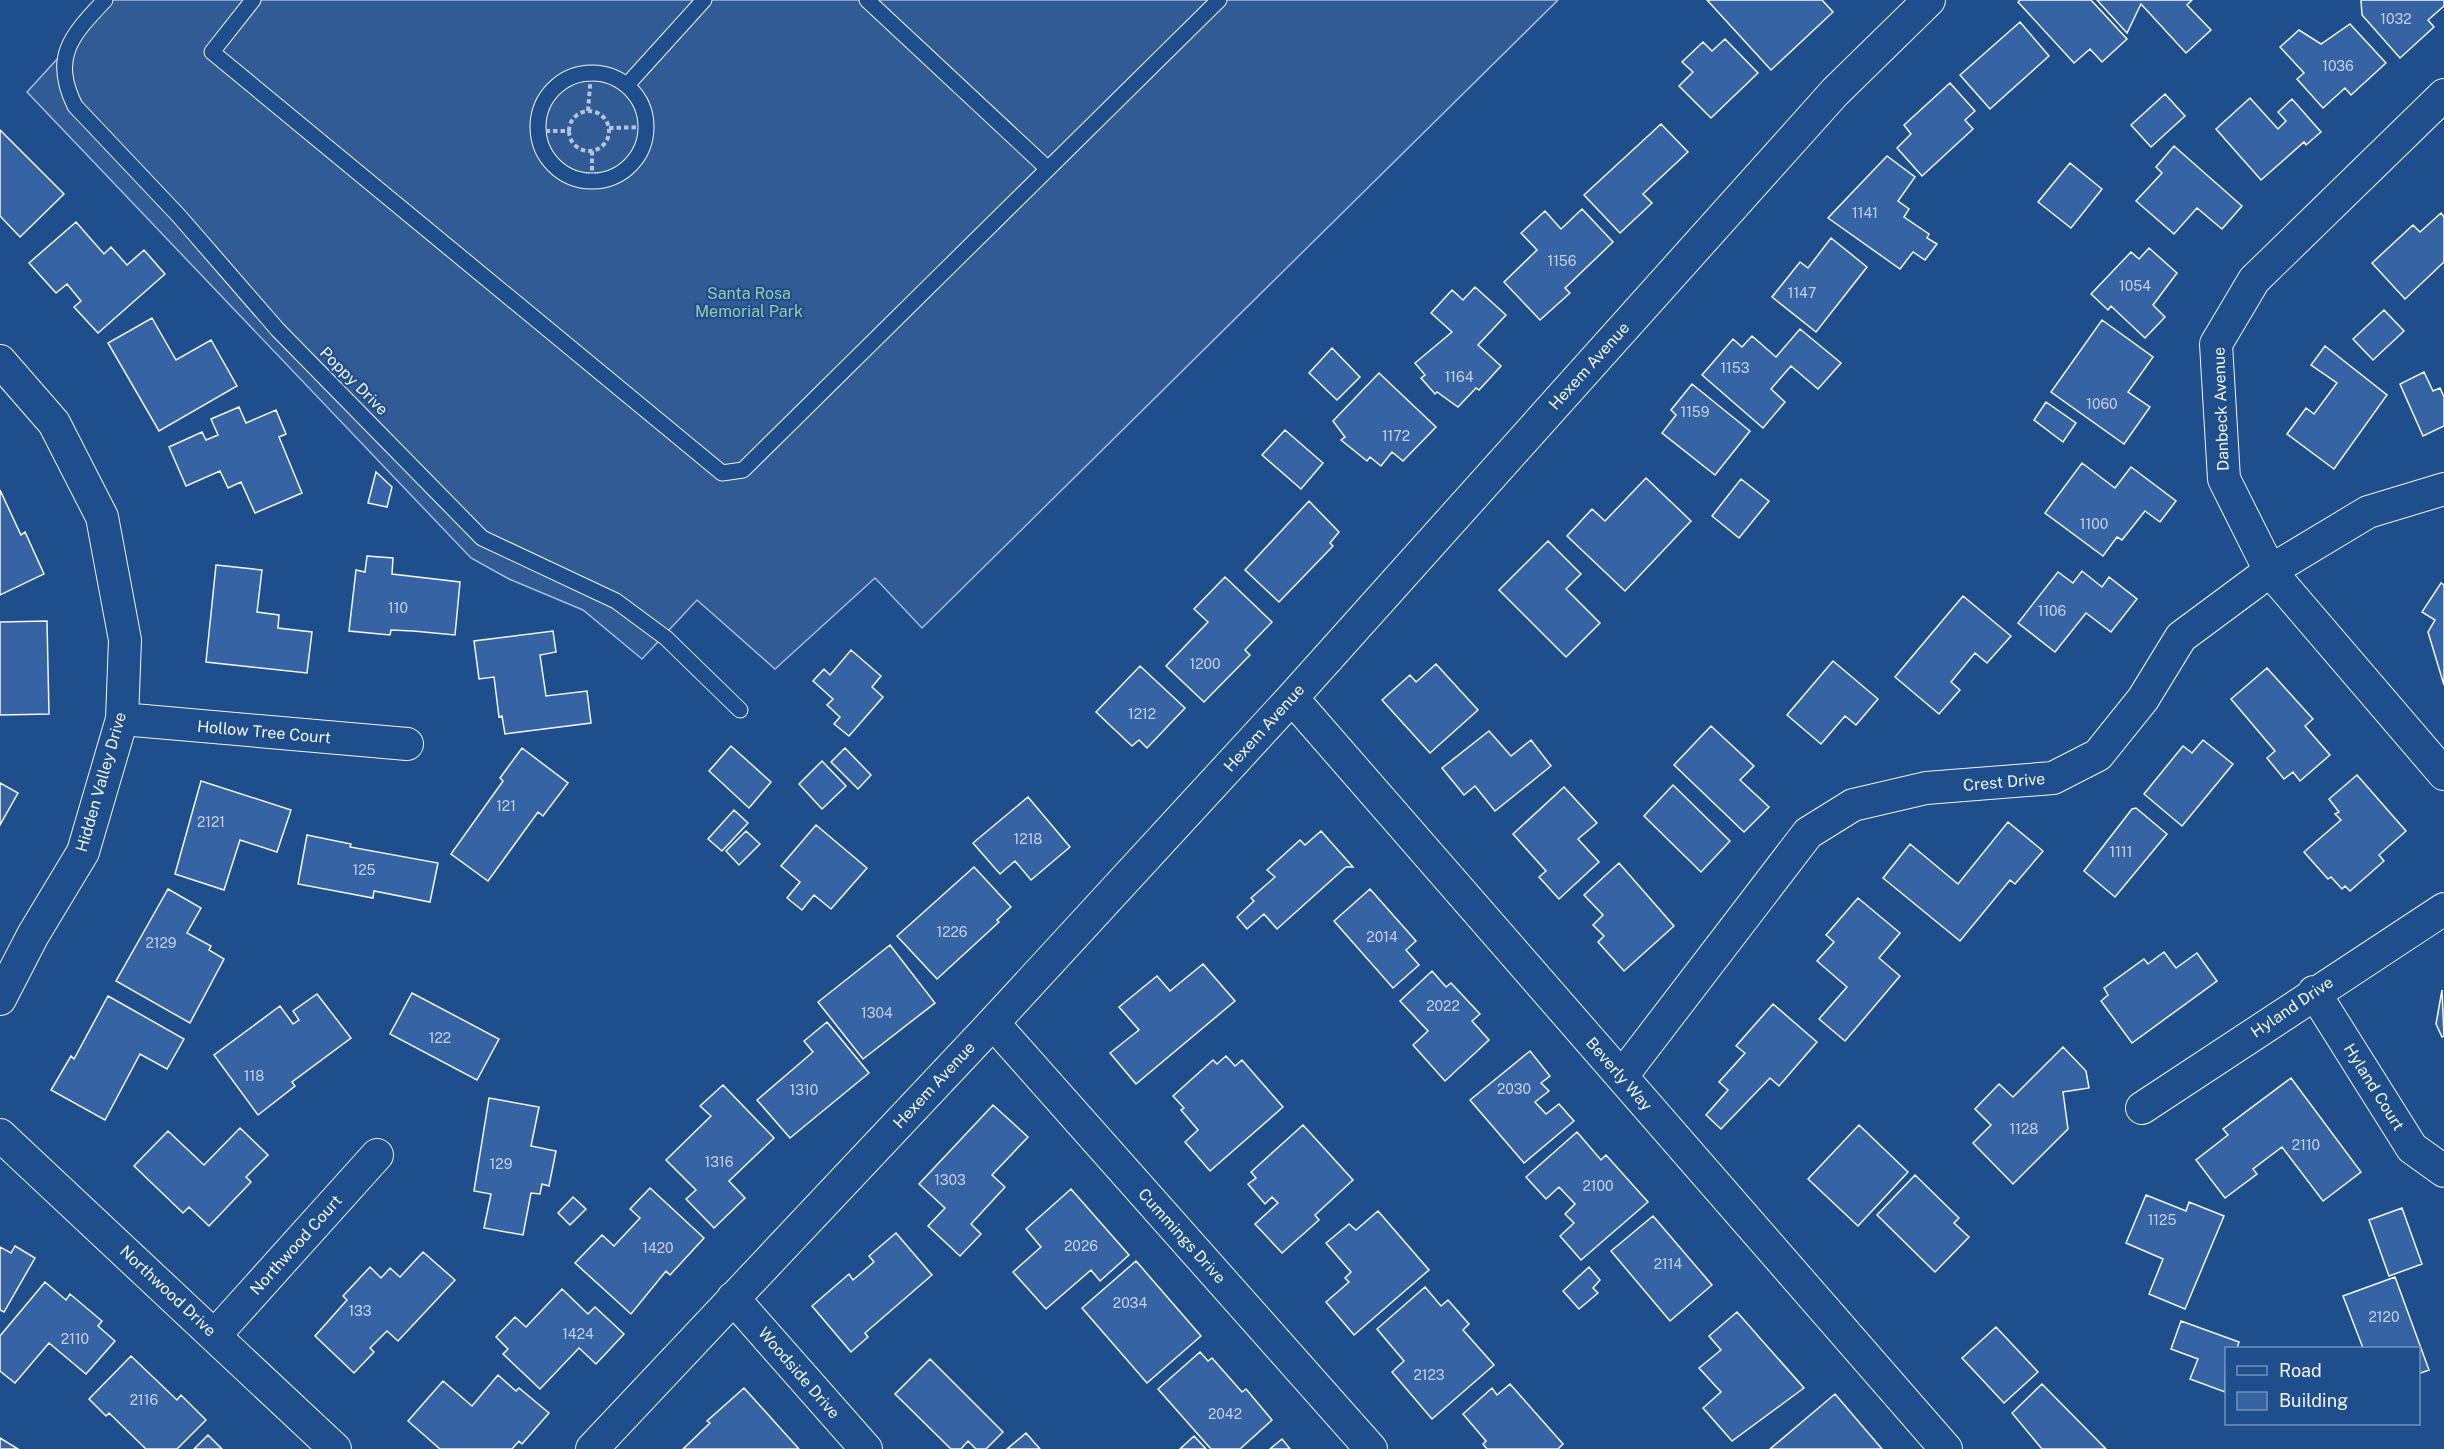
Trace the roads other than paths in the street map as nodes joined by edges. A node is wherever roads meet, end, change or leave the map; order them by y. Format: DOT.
graph roads {
  1 [pos="105,0"];
  2 [pos="253,0"];
  3 [pos="704,0"];
  4 [pos="867,0"];
  5 [pos="1219,0"];
  6 [pos="1929,0"];
  7 [pos="627,85"];
  8 [pos="2444,95"];
  9 [pos="1048,169"];
  10 [pos="0,361"];
  11 [pos="2444,489"];
  12 [pos="2270,571"];
  13 [pos="1292,698"];
  14 [pos="740,710"];
  15 [pos="122,719"];
  16 [pos="407,744"];
  17 [pos="2444,774"];
  18 [pos="2444,909"];
  19 [pos="2314,992"];
  20 [pos="0,999"];
  21 [pos="993,1023"];
  22 [pos="1622,1076"];
  23 [pos="2142,1108"];
  24 [pos="0,1135"];
  25 [pos="377,1155"];
  26 [pos="2444,1171"];
  27 [pos="733,1298"];
  28 [pos="216,1334"];
  29 [pos="335,1449"];
  30 [pos="592,1449"];
  31 [pos="866,1449"];
  32 [pos="1371,1449"];
  33 [pos="1946,1449"];
  1 -- 14 [label="lane, Poppy Drive"];
  2 -- 9 [label="lane"];
  3 -- 7 [label="lane"];
  4 -- 9 [label="lane"];
  5 -- 9 [label="lane"];
  6 -- 13 [label="street, Hexem Avenue"];
  7 -- 7 [label="lane"];
  8 -- 12 [label="street, Danbeck Avenue"];
  10 -- 15 [label="street, Hidden Valley Drive"];
  11 -- 12 [label="street, Crest Drive"];
  12 -- 17 [label="street, Danbeck Avenue"];
  12 -- 22 [label="street, Crest Drive"];
  13 -- 21 [label="street, Hexem Avenue"];
  13 -- 22 [label="street, Beverly Way"];
  15 -- 16 [label="street, Hollow Tree Court"];
  15 -- 20 [label="street, Hidden Valley Drive"];
  18 -- 19 [label="street, Hyland Drive"];
  19 -- 23 [label="street, Hyland Drive"];
  19 -- 26 [label="street, Hyland Court"];
  21 -- 27 [label="street, Hexem Avenue"];
  21 -- 32 [label="street, Cummings Drive"];
  22 -- 33 [label="street, Beverly Way"];
  24 -- 28 [label="street, Northwood Drive"];
  25 -- 28 [label="street, Northwood Court"];
  27 -- 30 [label="street, Hexem Avenue"];
  27 -- 31 [label="street, Woodside Drive"];
  28 -- 29 [label="street, Northwood Drive"];
}
